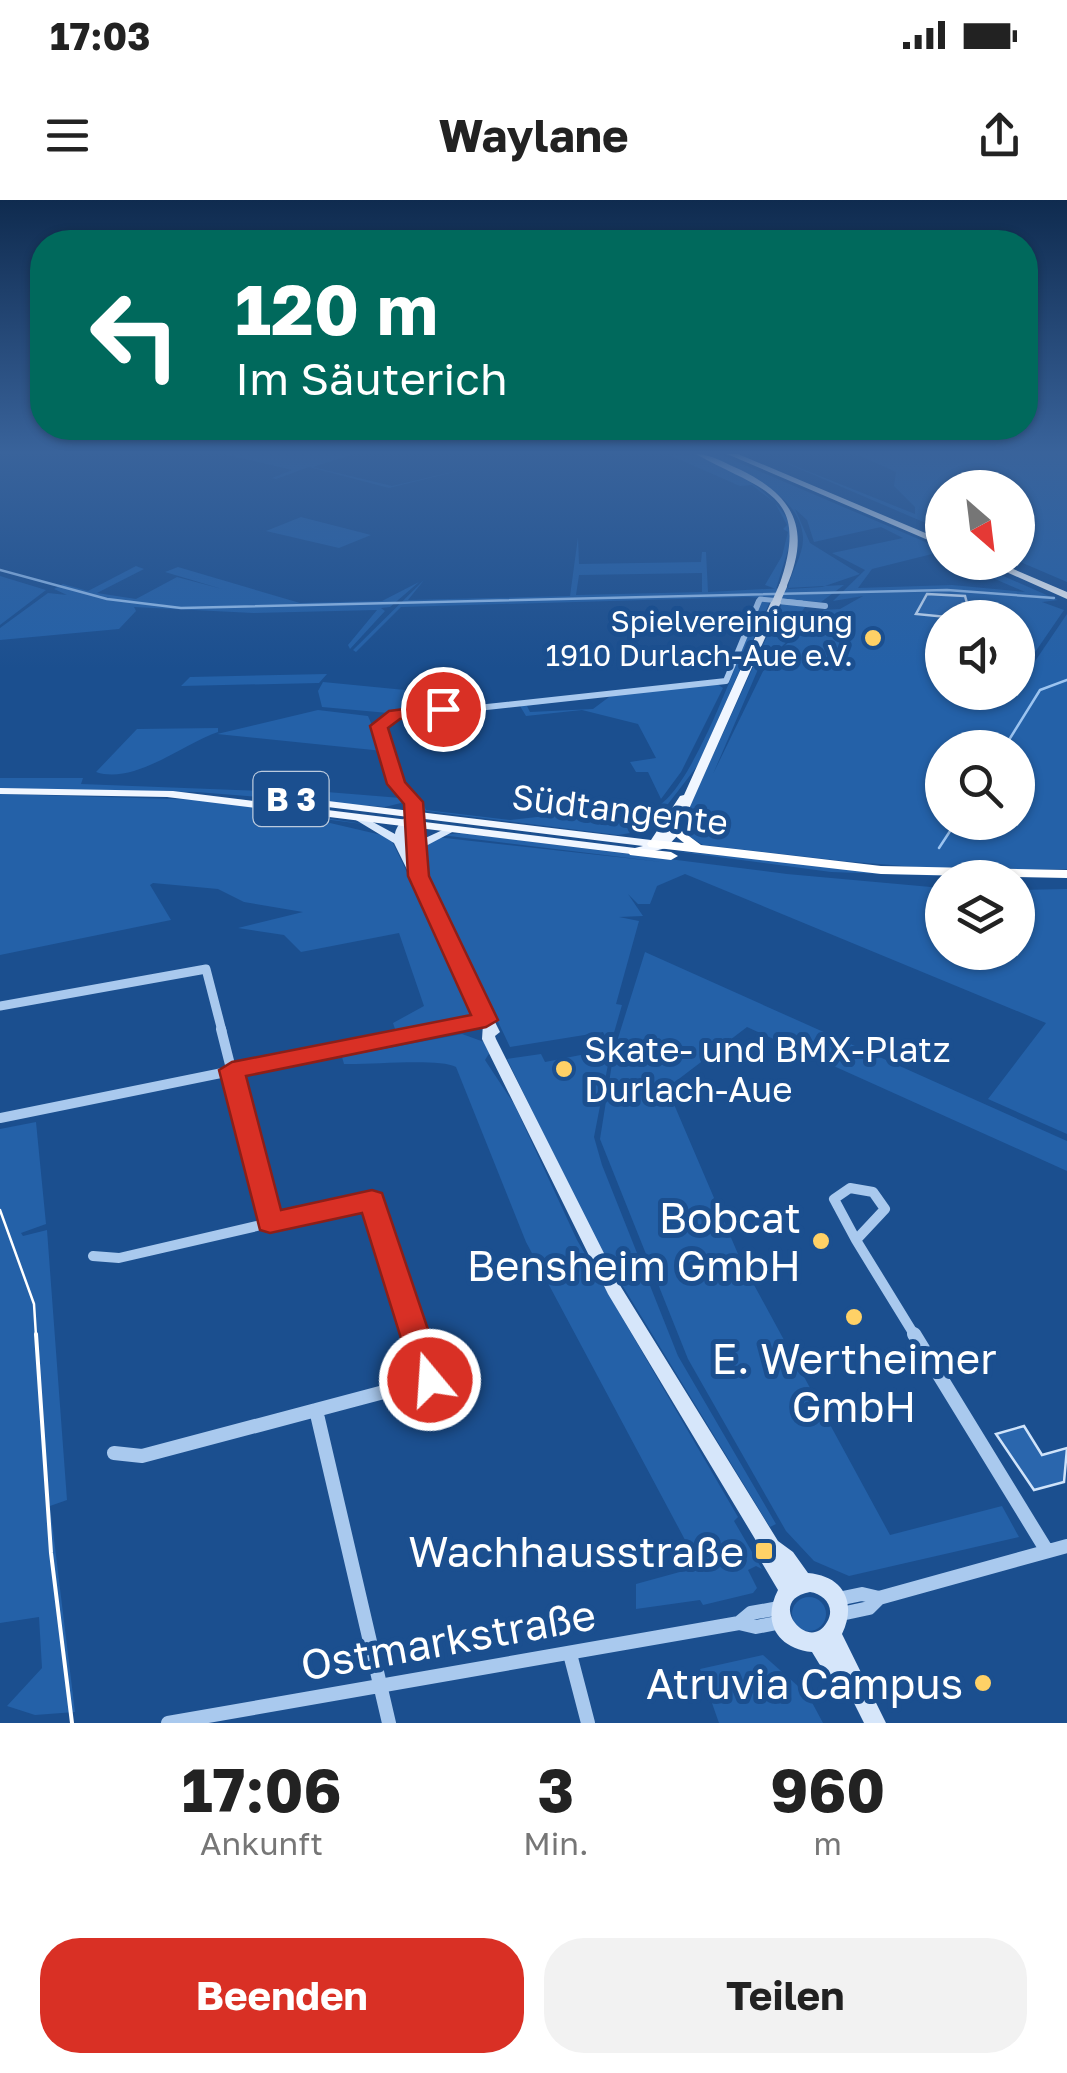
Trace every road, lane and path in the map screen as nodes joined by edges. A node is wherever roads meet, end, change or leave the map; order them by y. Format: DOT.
graph roads {
  1 [pos="794,525"];
  2 [pos="898,525"];
  3 [pos="925,537"];
  4 [pos="1035,575"];
  5 [pos="1030,580"];
  6 [pos="1066,590"];
  7 [pos="826,606"];
  8 [pos="0,791"];
  9 [pos="167,794"];
  10 [pos="356,817"];
  11 [pos="412,820"];
  12 [pos="453,829"];
  13 [pos="668,829"];
  14 [pos="619,839"];
  15 [pos="399,842"];
  16 [pos="414,848"];
  17 [pos="661,848"];
  18 [pos="635,852"];
  19 [pos="713,852"];
  20 [pos="1067,874"];
  21 [pos="418,876"];
  22 [pos="925,882"];
  23 [pos="1035,884"];
  24 [pos="1067,884"];
  25 [pos="0,1006"];
  26 [pos="487,1023"];
  27 [pos="232,1070"];
  28 [pos="0,1118"];
  29 [pos="270,1223"];
  30 [pos="856,1240"];
  31 [pos="93,1256"];
  32 [pos="316,1410"];
  33 [pos="114,1453"];
  34 [pos="1067,1546"];
  35 [pos="1048,1552"];
  36 [pos="788,1600"];
  37 [pos="838,1607"];
  38 [pos="824,1638"];
  39 [pos="570,1654"];
  40 [pos="384,1686"];
  41 [pos="168,1723"];
  42 [pos="389,1723"];
  43 [pos="588,1723"];
  44 [pos="875,1723"];
  1 -- 13 [label="main road, bridge"];
  2 -- 3 [label="highway"];
  4 -- 6 [label="highway"];
  5 -- 6 [label="highway"];
  7 -- 11 [label="street"];
  8 -- 9 [label="main road, Südtangente / B 3"];
  9 -- 10 [label="main road, Südtangente / B 3"];
  9 -- 11 [label="main road, Südtangente / B 3"];
  10 -- 11 [label="main road, Südtangente / B 3"];
  10 -- 15 [label="main road"];
  11 -- 12 [label="main road, Südtangente / B 3"];
  11 -- 14 [label="main road, Südtangente / B 3"];
  11 -- 15 [label="main road"];
  11 -- 16 [label="main road"];
  12 -- 16 [label="main road"];
  12 -- 18 [label="main road, Südtangente / B 3"];
  13 -- 14 [label="main road"];
  13 -- 17 [label="main road"];
  13 -- 19 [label="highway"];
  14 -- 17 [label="main road, Südtangente / B 3"];
  15 -- 21 [label="main road"];
  16 -- 21 [label="main road"];
  17 -- 18 [label="highway, Südtangente"];
  17 -- 19 [label="highway, Südtangente / B 3"];
  17 -- 22 [label="highway, Südtangente"];
  19 -- 20 [label="highway, Südtangente"];
  21 -- 26 [label="main road"];
  23 -- 24 [label="highway"];
  25 -- 27 [label="street"];
  26 -- 27 [label="street"];
  26 -- 36 [label="main road"];
  27 -- 28 [label="street"];
  27 -- 29 [label="street"];
  29 -- 31 [label="street"];
  29 -- 32 [label="street"];
  30 -- 30 [label="street"];
  30 -- 35 [label="street"];
  32 -- 33 [label="street"];
  32 -- 40 [label="street"];
  34 -- 35 [label="street"];
  35 -- 37 [label="street"];
  36 -- 37 [label="main road"];
  36 -- 38 [label="main road"];
  36 -- 39 [label="street, Ostmarkstraße"];
  37 -- 38 [label="main road"];
  38 -- 44 [label="main road"];
  39 -- 40 [label="street, Ostmarkstraße"];
  39 -- 43 [label="street"];
  40 -- 41 [label="street, Ostmarkstraße"];
  40 -- 42 [label="street"];
}
